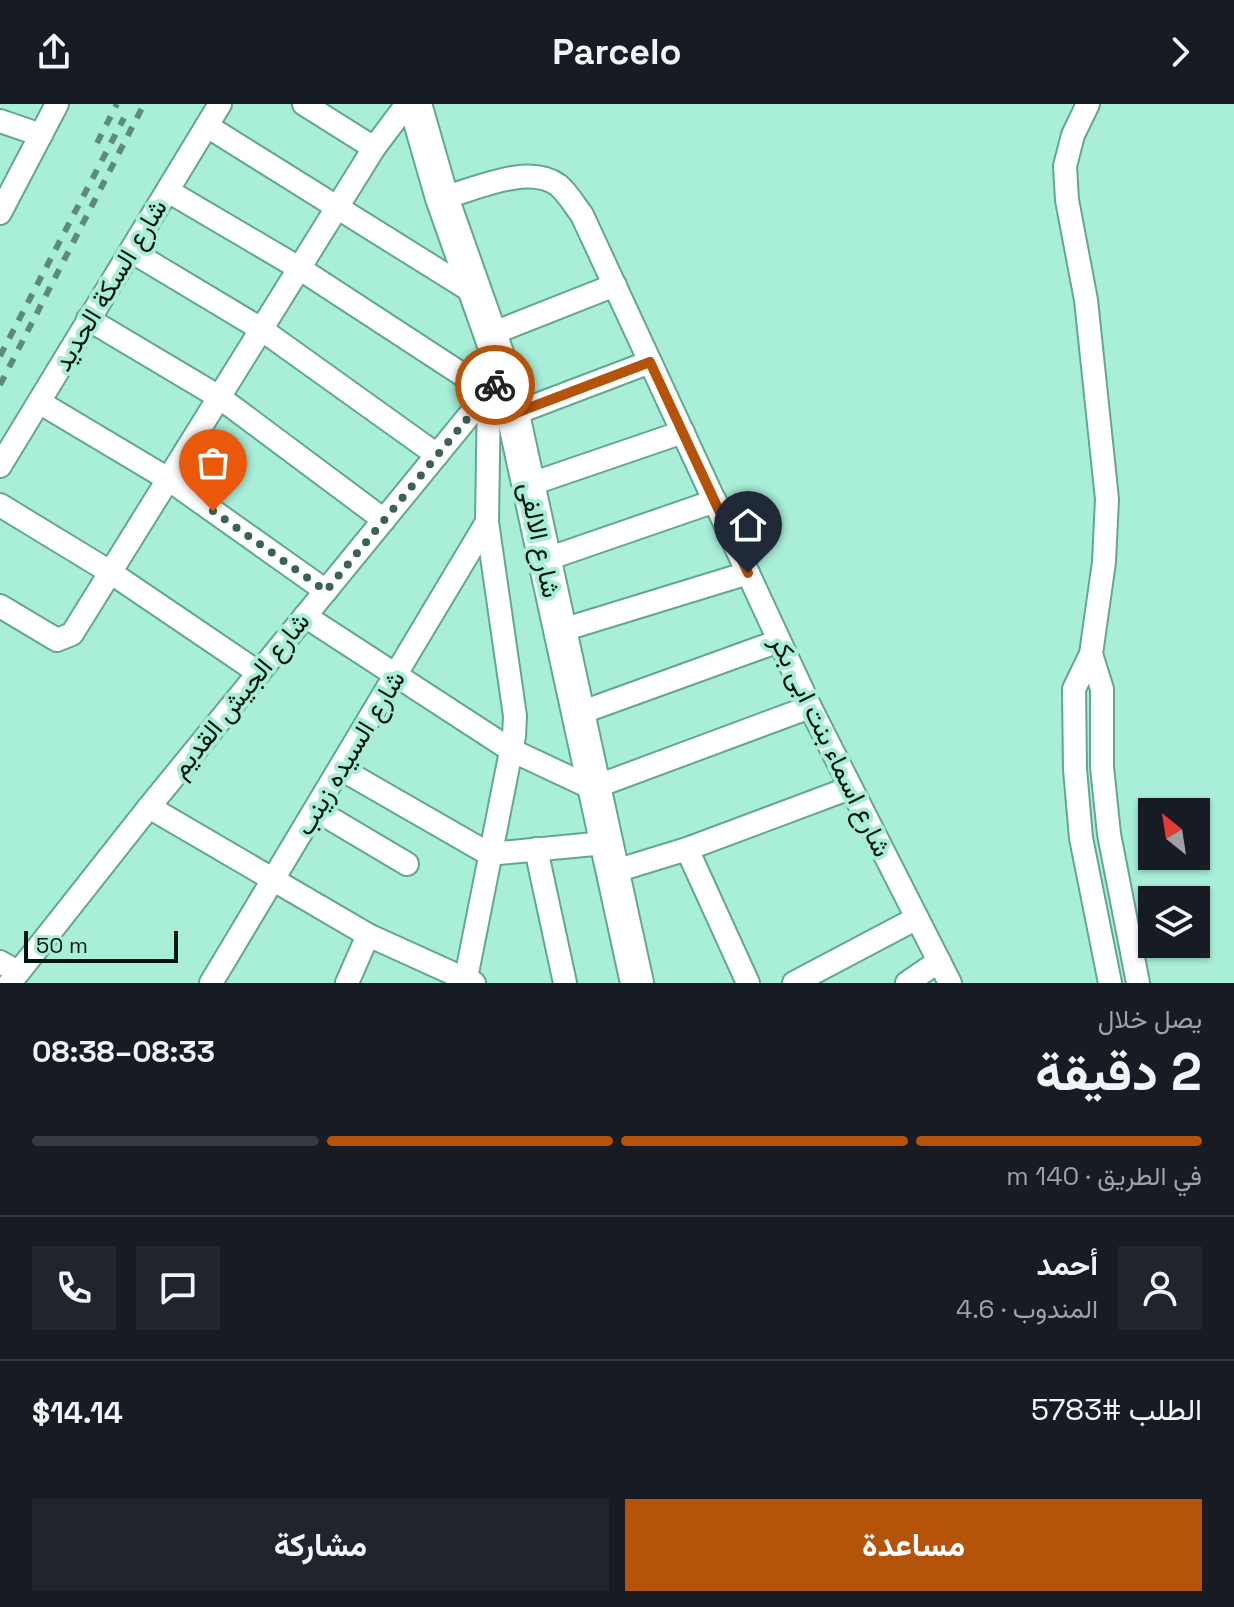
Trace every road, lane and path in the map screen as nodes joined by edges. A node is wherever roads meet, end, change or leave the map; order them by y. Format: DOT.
graph roads {
  1 [pos="57,104"];
  2 [pos="220,104"];
  3 [pos="304,104"];
  4 [pos="407,104"];
  5 [pos="415,104"];
  6 [pos="1088,104"];
  7 [pos="0,121"];
  8 [pos="207,126"];
  9 [pos="41,135"];
  10 [pos="374,148"];
  11 [pos="168,191"];
  12 [pos="442,198"];
  13 [pos="338,205"];
  14 [pos="1,208"];
  15 [pos="131,251"];
  16 [pos="299,268"];
  17 [pos="615,285"];
  18 [pos="476,294"];
  19 [pos="88,319"];
  20 [pos="261,329"];
  21 [pos="491,334"];
  22 [pos="650,362"];
  23 [pos="496,382"];
  24 [pos="219,397"];
  25 [pos="39,402"];
  26 [pos="513,414"];
  27 [pos="683,432"];
  28 [pos="437,455"];
  29 [pos="0,466"];
  30 [pos="168,479"];
  31 [pos="528,485"];
  32 [pos="715,501"];
  33 [pos="0,505"];
  34 [pos="384,520"];
  35 [pos="487,522"];
  36 [pos="544,560"];
  37 [pos="110,572"];
  38 [pos="748,573"];
  39 [pos="326,591"];
  40 [pos="0,606"];
  41 [pos="305,616"];
  42 [pos="559,631"];
  43 [pos="779,641"];
  44 [pos="1091,654"];
  45 [pos="259,673"];
  46 [pos="398,675"];
  47 [pos="810,707"];
  48 [pos="577,714"];
  49 [pos="511,750"];
  50 [pos="341,769"];
  51 [pos="592,788"];
  52 [pos="850,788"];
  53 [pos="149,807"];
  54 [pos="316,810"];
  55 [pos="536,849"];
  56 [pos="687,849"];
  57 [pos="489,854"];
  58 [pos="608,858"];
  59 [pos="407,864"];
  60 [pos="274,879"];
  61 [pos="917,918"];
  62 [pos="368,935"];
  63 [pos="939,961"];
  64 [pos="9,972"];
  65 [pos="468,982"];
  66 [pos="211,983"];
  67 [pos="347,983"];
  68 [pos="565,983"];
  69 [pos="637,983"];
  70 [pos="748,983"];
  71 [pos="794,983"];
  72 [pos="907,983"];
  73 [pos="950,983"];
  74 [pos="1110,983"];
  75 [pos="1138,983"];
  1 -- 9 [label="street"];
  2 -- 8 [label="street, شارع السكة الحديد"];
  3 -- 10 [label="street"];
  4 -- 10 [label="street"];
  5 -- 12 [label="street, شارع الالفى"];
  6 -- 44 [label="street"];
  7 -- 9 [label="street"];
  8 -- 11 [label="street, شارع السكة الحديد"];
  8 -- 13 [label="street"];
  9 -- 14 [label="street"];
  10 -- 13 [label="street"];
  11 -- 15 [label="street, شارع السكة الحديد"];
  11 -- 16 [label="street"];
  12 -- 17 [label="street, شارع اسماء بنت ابى بكر"];
  12 -- 18 [label="street, شارع الالفى"];
  13 -- 16 [label="street"];
  13 -- 18 [label="street"];
  15 -- 19 [label="street, شارع السكة الحديد"];
  15 -- 20 [label="street"];
  16 -- 20 [label="street"];
  16 -- 23 [label="street"];
  17 -- 21 [label="street"];
  17 -- 22 [label="street, شارع اسماء بنت ابى بكر"];
  18 -- 21 [label="street, شارع الالفى"];
  19 -- 24 [label="street"];
  19 -- 25 [label="street, شارع السكة الحديد"];
  20 -- 24 [label="street"];
  20 -- 28 [label="street"];
  21 -- 23 [label="street, شارع الالفى"];
  22 -- 26 [label="street"];
  22 -- 27 [label="street, شارع اسماء بنت ابى بكر"];
  23 -- 26 [label="street, شارع الالفى"];
  23 -- 28 [label="street, شارع الجيش القديم"];
  23 -- 35 [label="street"];
  24 -- 30 [label="street"];
  24 -- 34 [label="street"];
  25 -- 29 [label="street, شارع السكة الحديد"];
  25 -- 30 [label="street"];
  26 -- 31 [label="street, شارع الالفى"];
  27 -- 31 [label="street"];
  27 -- 32 [label="street, شارع اسماء بنت ابى بكر"];
  28 -- 34 [label="street, شارع الجيش القديم"];
  30 -- 37 [label="street"];
  30 -- 39 [label="street"];
  31 -- 36 [label="street, شارع الالفى"];
  32 -- 36 [label="street"];
  32 -- 38 [label="street, شارع اسماء بنت ابى بكر"];
  33 -- 37 [label="street"];
  34 -- 39 [label="street, شارع الجيش القديم"];
  35 -- 46 [label="street, شارع السيده زينب"];
  35 -- 49 [label="street"];
  36 -- 42 [label="street, شارع الالفى"];
  37 -- 40 [label="street"];
  37 -- 45 [label="street"];
  38 -- 42 [label="street"];
  38 -- 43 [label="street, شارع اسماء بنت ابى بكر"];
  39 -- 41 [label="street, شارع الجيش القديم"];
  41 -- 45 [label="street, شارع الجيش القديم"];
  41 -- 46 [label="street"];
  42 -- 48 [label="street, شارع الالفى"];
  43 -- 47 [label="street, شارع اسماء بنت ابى بكر"];
  43 -- 48 [label="street"];
  44 -- 74 [label="street"];
  44 -- 75 [label="street"];
  45 -- 53 [label="street, شارع الجيش القديم"];
  46 -- 49 [label="street"];
  46 -- 50 [label="street, شارع السيده زينب"];
  47 -- 51 [label="street"];
  47 -- 52 [label="street, شارع اسماء بنت ابى بكر"];
  48 -- 51 [label="street, شارع الالفى"];
  49 -- 51 [label="street"];
  49 -- 57 [label="street"];
  50 -- 54 [label="street, شارع السيده زينب"];
  50 -- 57 [label="street"];
  51 -- 58 [label="street, شارع الالفى"];
  52 -- 56 [label="street"];
  52 -- 61 [label="street, شارع اسماء بنت ابى بكر"];
  53 -- 60 [label="street"];
  53 -- 64 [label="street, شارع الجيش القديم"];
  54 -- 59 [label="street"];
  54 -- 60 [label="street, شارع السيده زينب"];
  55 -- 57 [label="street"];
  55 -- 58 [label="street"];
  55 -- 68 [label="street"];
  56 -- 58 [label="street"];
  56 -- 70 [label="street"];
  57 -- 65 [label="street"];
  58 -- 69 [label="street, شارع الالفى"];
  60 -- 62 [label="street"];
  60 -- 66 [label="street, شارع السيده زينب"];
  61 -- 63 [label="street, شارع اسماء بنت ابى بكر"];
  61 -- 71 [label="street"];
  62 -- 65 [label="street"];
  62 -- 67 [label="street"];
  63 -- 72 [label="street"];
  63 -- 73 [label="street, شارع اسماء بنت ابى بكر"];
}
